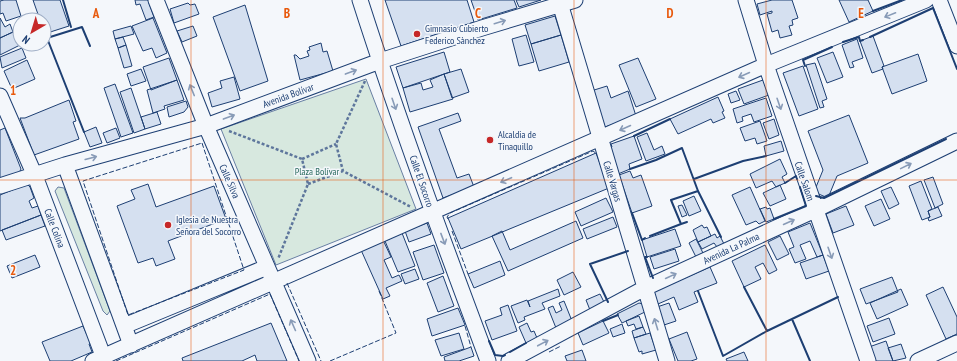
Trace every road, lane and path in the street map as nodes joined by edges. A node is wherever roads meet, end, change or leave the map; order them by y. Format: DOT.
graph roads {
  1 [pos="156,0"];
  2 [pos="360,0"];
  3 [pos="575,0"];
  4 [pos="746,0"];
  5 [pos="926,0"];
  6 [pos="939,0"];
  7 [pos="559,2"];
  8 [pos="957,46"];
  9 [pos="380,61"];
  10 [pos="766,65"];
  11 [pos="366,79"];
  12 [pos="0,96"];
  13 [pos="206,126"];
  14 [pos="228,131"];
  15 [pos="600,139"];
  16 [pos="957,141"];
  17 [pos="336,144"];
  18 [pos="302,159"];
  19 [pos="65,165"];
  20 [pos="343,171"];
  21 [pos="35,176"];
  22 [pos="308,184"];
  23 [pos="0,186"];
  24 [pos="416,209"];
  25 [pos="816,210"];
  26 [pos="432,212"];
  27 [pos="272,266"];
  28 [pos="274,282"];
  29 [pos="645,288"];
  30 [pos="124,326"];
  31 [pos="957,343"];
  32 [pos="131,344"];
  33 [pos="100,360"];
  34 [pos="308,361"];
  35 [pos="488,361"];
  36 [pos="509,361"];
  37 [pos="667,361"];
  38 [pos="868,361"];
  39 [pos="918,361"];
  13 -- 1 [label="street, Calle Silva, one-way"];
  2 -- 9 [label="street, Calle El Socorro"];
  3 -- 7 [label="street, Avenida Bolívar"];
  4 -- 10 [label="street, Calle Salom"];
  5 -- 10 [label="street, one-way"];
  6 -- 8 [label="street"];
  9 -- 7 [label="street, Avenida Bolívar, one-way"];
  7 -- 15 [label="street, Calle Vargas"];
  13 -- 9 [label="street, Avenida Bolívar, one-way"];
  9 -- 26 [label="street, Calle El Socorro, one-way"];
  10 -- 15 [label="street, one-way"];
  10 -- 25 [label="street, Calle Salom, one-way"];
  11 -- 17 [label="path"];
  12 -- 21 [label="street, Calle Colina"];
  19 -- 13 [label="street, Avenida Bolívar, one-way"];
  13 -- 27 [label="street, Calle Silva"];
  14 -- 18 [label="path"];
  15 -- 26 [label="street, one-way"];
  15 -- 29 [label="street, Calle Vargas"];
  25 -- 16 [label="street, Avenida La Palma, one-way"];
  17 -- 18 [label="path"];
  17 -- 20 [label="path"];
  18 -- 22 [label="path"];
  19 -- 21 [label="street, Avenida Bolívar"];
  19 -- 30 [label="street"];
  20 -- 22 [label="path"];
  20 -- 24 [label="path"];
  21 -- 23 [label="street, Avenida Bolívar"];
  21 -- 33 [label="street, Calle Colina"];
  22 -- 27 [label="path"];
  29 -- 25 [label="street, Avenida La Palma, one-way"];
  25 -- 38 [label="street, Calle Salom, one-way"];
  26 -- 28 [label="street"];
  26 -- 35 [label="street, Calle El Socorro, one-way"];
  27 -- 28 [label="street, Calle Silva"];
  27 -- 30 [label="street"];
  28 -- 32 [label="street"];
  34 -- 28 [label="street, Calle Silva, one-way"];
  36 -- 29 [label="street, Avenida La Palma, one-way"];
  37 -- 29 [label="street, Calle Vargas, one-way"];
  30 -- 32 [label="street"];
  31 -- 39 [label="street"];
  32 -- 33 [label="street"];
}
